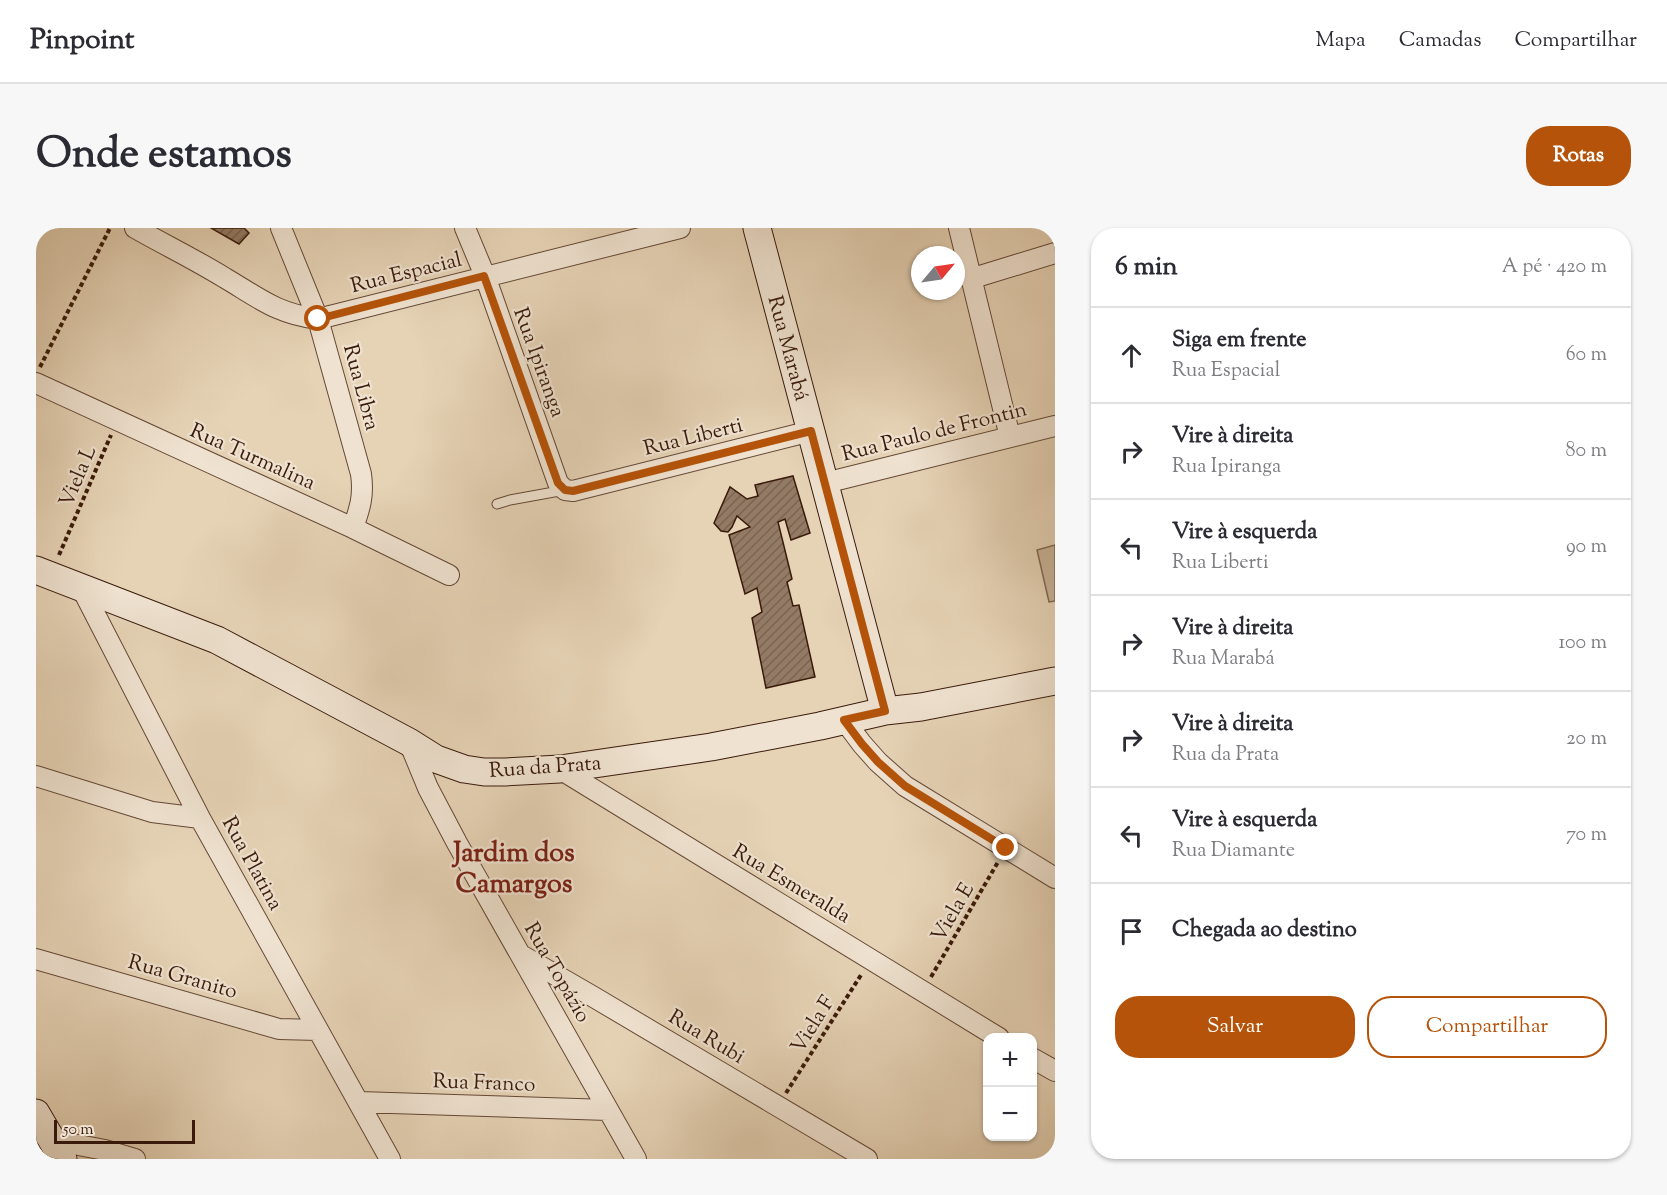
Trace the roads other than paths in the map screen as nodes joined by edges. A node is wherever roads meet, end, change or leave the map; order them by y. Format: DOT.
graph roads {
  1 [pos="135,228"];
  2 [pos="281,228"];
  3 [pos="465,228"];
  4 [pos="680,228"];
  5 [pos="757,228"];
  6 [pos="958,228"];
  7 [pos="1055,253"];
  8 [pos="484,276"];
  9 [pos="970,279"];
  10 [pos="318,319"];
  11 [pos="36,383"];
  12 [pos="1055,426"];
  13 [pos="811,431"];
  14 [pos="1010,438"];
  15 [pos="825,483"];
  16 [pos="565,490"];
  17 [pos="496,504"];
  18 [pos="353,528"];
  19 [pos="43,573"];
  20 [pos="449,575"];
  21 [pos="81,587"];
  22 [pos="1055,681"];
  23 [pos="885,711"];
  24 [pos="844,720"];
  25 [pos="409,742"];
  26 [pos="560,769"];
  27 [pos="36,776"];
  28 [pos="200,818"];
  29 [pos="1055,878"];
  30 [pos="521,955"];
  31 [pos="36,959"];
  32 [pos="318,1030"];
  33 [pos="991,1033"];
  34 [pos="1037,1061"];
  35 [pos="1055,1071"];
  36 [pos="359,1102"];
  37 [pos="608,1110"];
  38 [pos="36,1113"];
  39 [pos="58,1149"];
  40 [pos="135,1159"];
  41 [pos="390,1159"];
  42 [pos="636,1159"];
  43 [pos="867,1159"];
  1 -- 10 [label="street"];
  2 -- 10 [label="street, Rua Libra"];
  3 -- 8 [label="street, Rua Ipiranga"];
  4 -- 8 [label="street, Rua Espacial"];
  5 -- 13 [label="main road, Rua Marabá"];
  6 -- 9 [label="street"];
  7 -- 9 [label="street"];
  8 -- 10 [label="street, Rua Espacial"];
  8 -- 16 [label="street, Rua Ipiranga"];
  9 -- 14 [label="street"];
  10 -- 18 [label="street, Rua Libra"];
  11 -- 18 [label="street, Rua Turmalina"];
  12 -- 14 [label="street, Rua Paulo de Frontin"];
  13 -- 15 [label="main road, Rua Marabá"];
  13 -- 16 [label="street, Rua Liberti"];
  14 -- 15 [label="street, Rua Paulo de Frontin"];
  15 -- 23 [label="main road, Rua Marabá"];
  16 -- 17 [label="lane"];
  18 -- 20 [label="street, Rua Turmalina"];
  19 -- 21 [label="main road, Rua da Prata"];
  21 -- 25 [label="main road, Rua da Prata"];
  21 -- 28 [label="street, Rua Platina"];
  22 -- 23 [label="main road, Rua da Prata"];
  23 -- 24 [label="main road, Rua da Prata"];
  24 -- 26 [label="main road, Rua da Prata"];
  24 -- 29 [label="street"];
  25 -- 26 [label="main road, Rua da Prata"];
  25 -- 30 [label="street, Rua Topázio"];
  26 -- 33 [label="street, Rua Esmeralda"];
  27 -- 28 [label="street"];
  28 -- 32 [label="street, Rua Platina"];
  30 -- 37 [label="street, Rua Topázio"];
  30 -- 43 [label="street, Rua Rubi"];
  31 -- 32 [label="street, Rua Granito"];
  32 -- 36 [label="street, Rua Platina"];
  34 -- 35 [label="street"];
  36 -- 37 [label="street, Rua Franco"];
  36 -- 41 [label="street, Rua Platina"];
  37 -- 42 [label="street, Rua Topázio"];
  38 -- 39 [label="main road"];
  39 -- 40 [label="street"];
}
